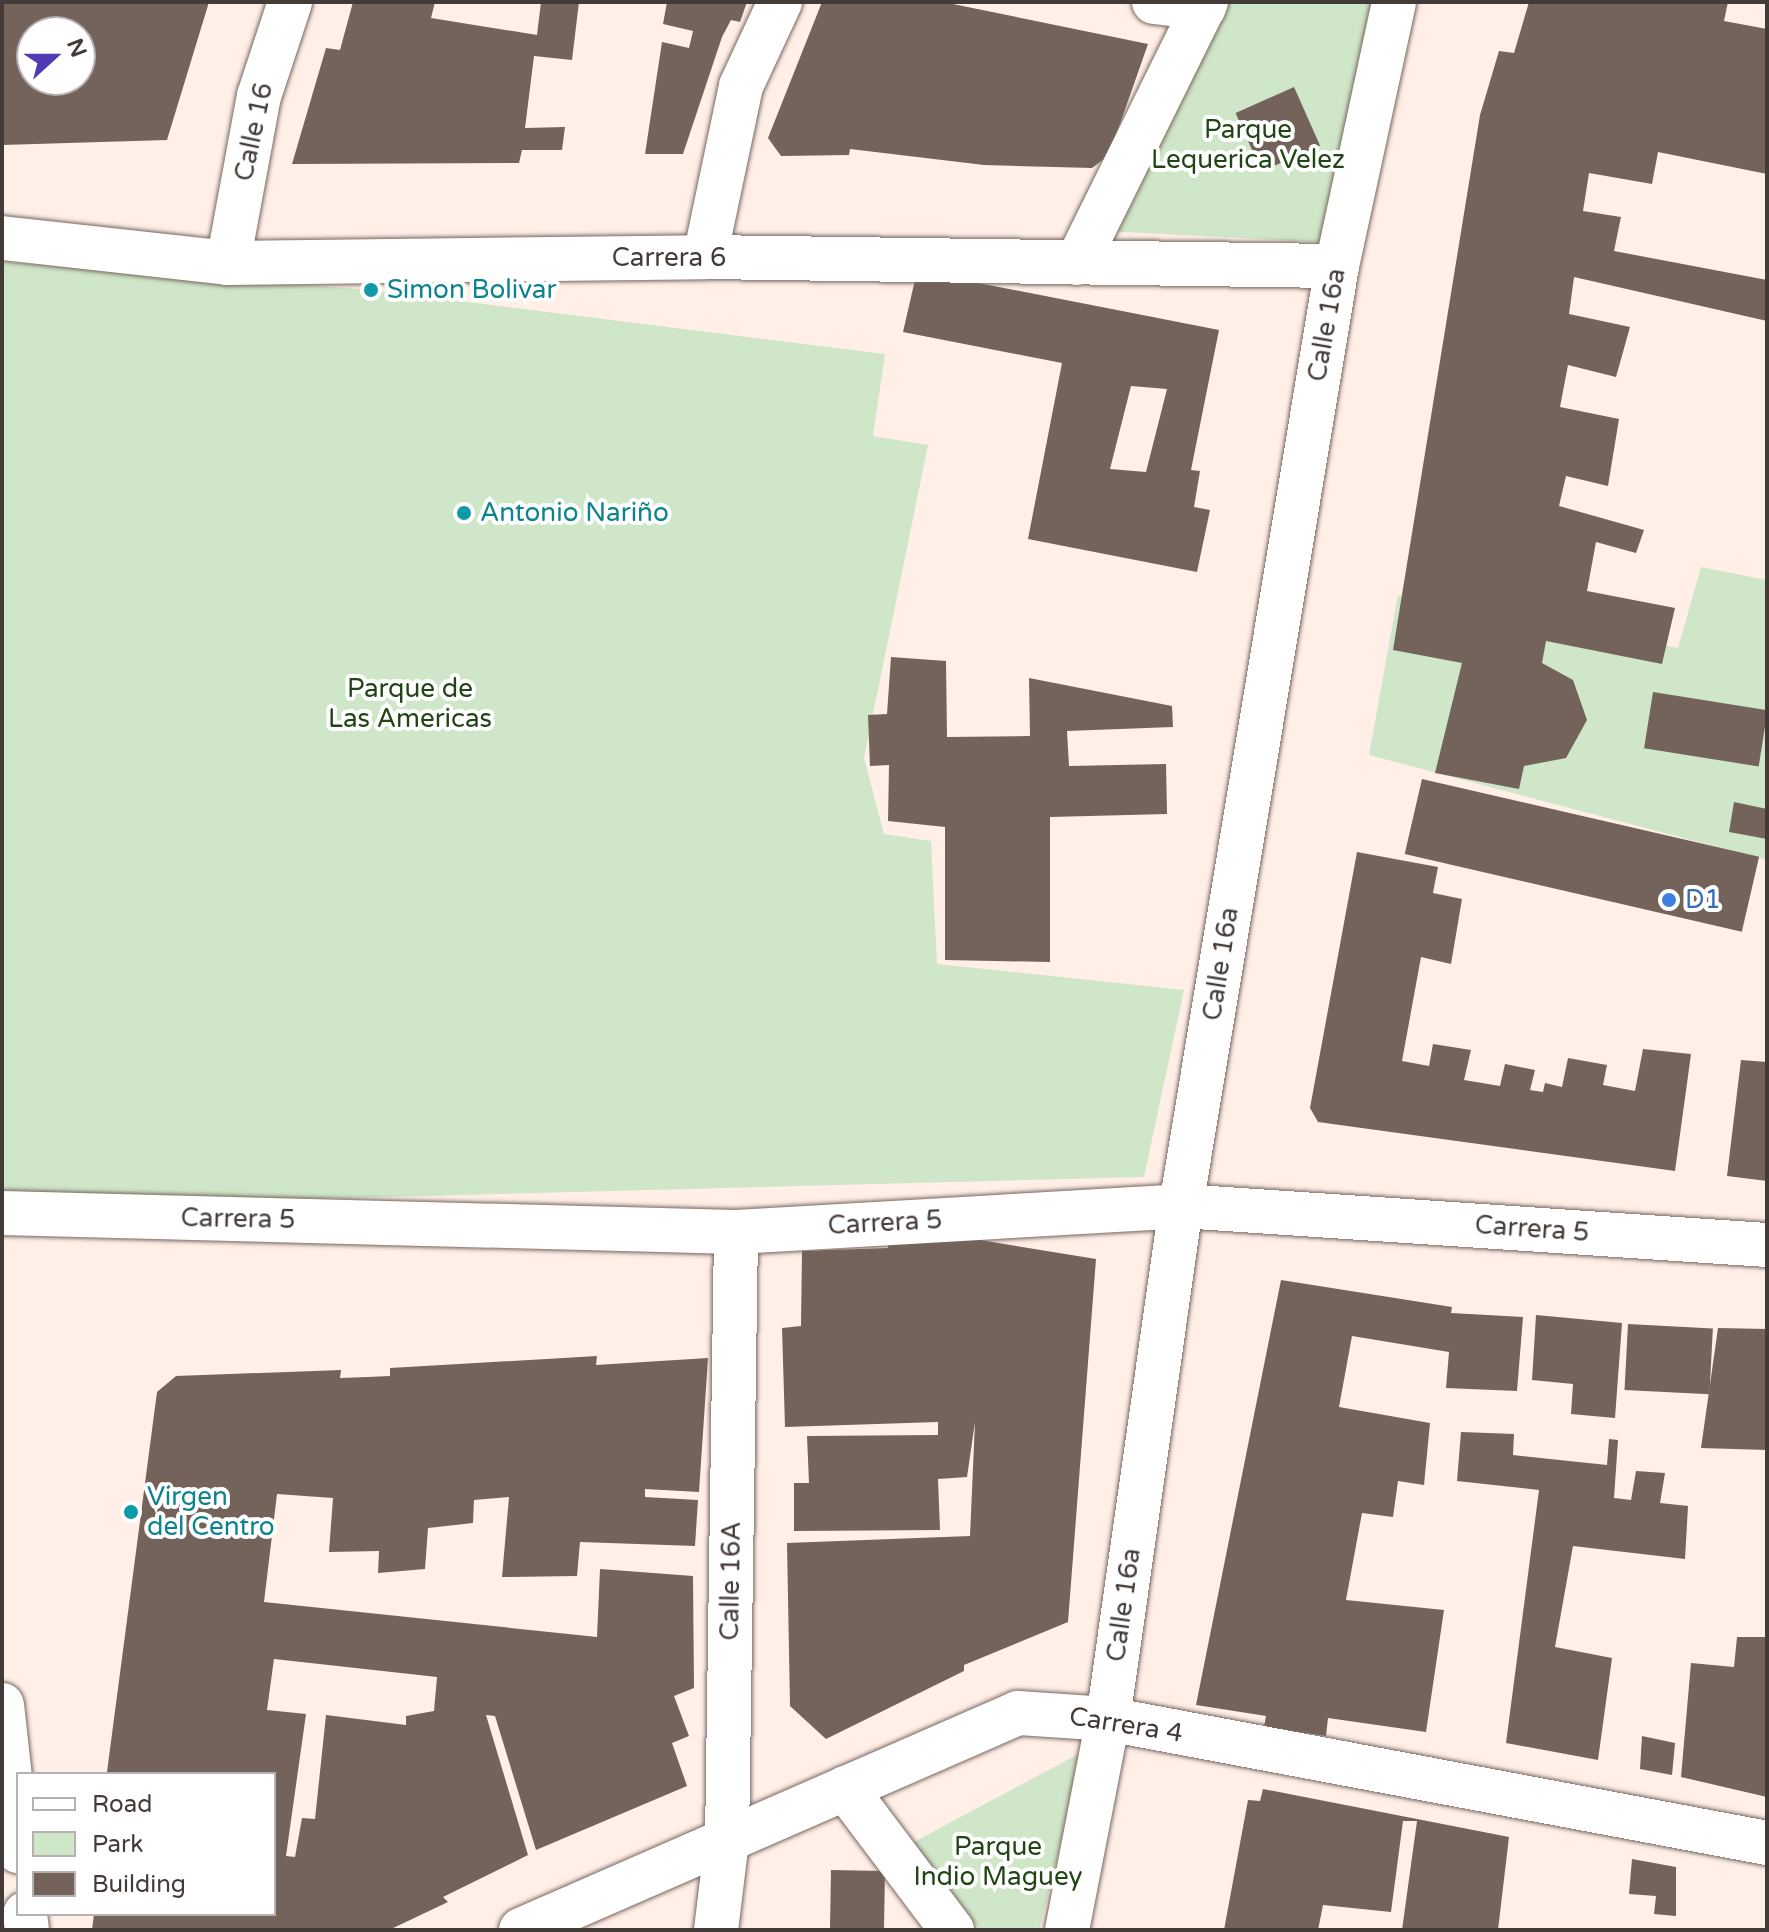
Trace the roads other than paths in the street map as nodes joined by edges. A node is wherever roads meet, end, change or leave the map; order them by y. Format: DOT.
graph roads {
  1 [pos="290,2"];
  2 [pos="780,2"];
  3 [pos="1154,2"];
  4 [pos="1394,2"];
  5 [pos="1205,5"];
  6 [pos="2,238"];
  7 [pos="705,257"];
  8 [pos="228,263"];
  9 [pos="1077,263"];
  10 [pos="1337,266"];
  11 [pos="1181,1206"];
  12 [pos="2,1213"];
  13 [pos="736,1232"];
  14 [pos="1767,1245"];
  15 [pos="2,1705"];
  16 [pos="1108,1719"];
  17 [pos="845,1788"];
  18 [pos="16,1833"];
  19 [pos="727,1840"];
  20 [pos="1767,1843"];
  21 [pos="521,1930"];
  22 [pos="716,1930"];
  23 [pos="952,1930"];
  24 [pos="1067,1930"];
  1 -- 8 [label="street, Calle 16"];
  2 -- 7 [label="street"];
  3 -- 5 [label="street"];
  4 -- 10 [label="street, Calle 16a"];
  5 -- 9 [label="street"];
  6 -- 8 [label="street, Carrera 6"];
  7 -- 8 [label="street, Carrera 6"];
  7 -- 9 [label="street, Carrera 6"];
  9 -- 10 [label="street, Carrera 6"];
  10 -- 11 [label="street, Calle 16a"];
  11 -- 13 [label="street, Carrera 5"];
  11 -- 14 [label="street, Carrera 5"];
  11 -- 16 [label="street, Calle 16a"];
  12 -- 13 [label="street, Carrera 5"];
  13 -- 19 [label="street, Calle 16A"];
  15 -- 18 [label="street"];
  16 -- 17 [label="street, Carrera 4"];
  16 -- 20 [label="street, Carrera 4"];
  16 -- 24 [label="street, Calle 16a"];
  17 -- 19 [label="street, Carrera 4"];
  17 -- 23 [label="street"];
  19 -- 21 [label="street, Carrera 4"];
  19 -- 22 [label="street, Calle 16A"];
}
